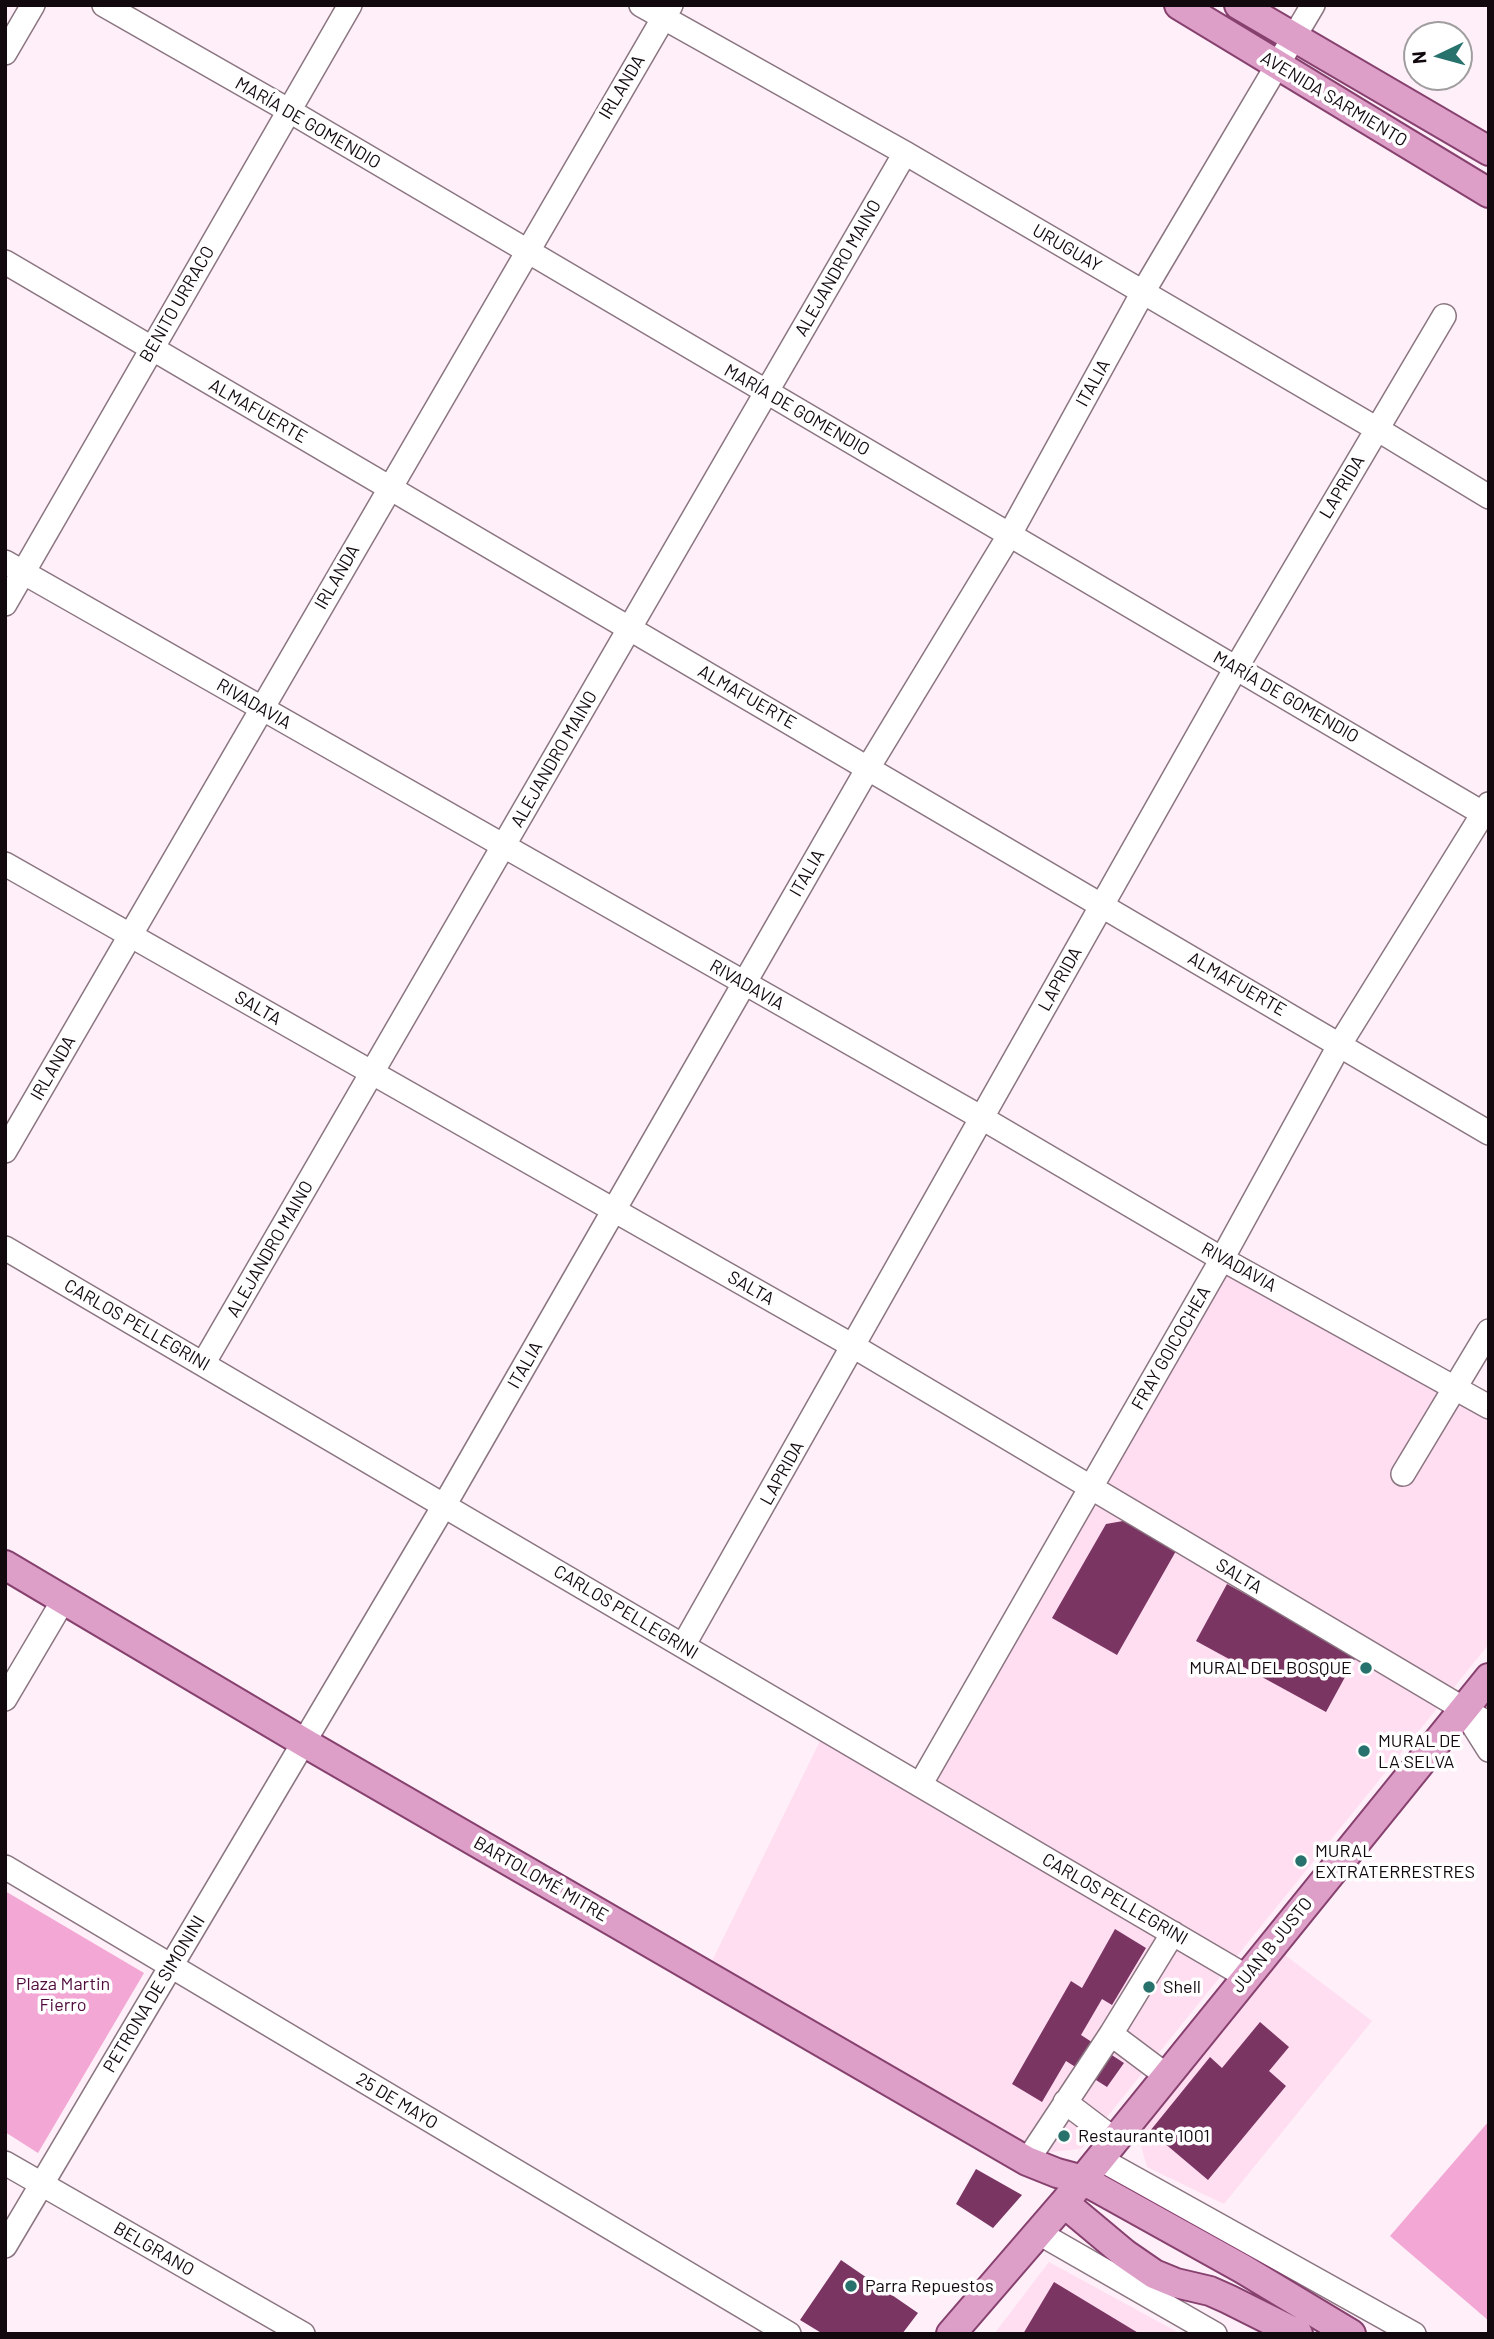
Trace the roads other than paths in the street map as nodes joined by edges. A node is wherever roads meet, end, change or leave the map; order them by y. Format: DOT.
graph roads {
  1 [pos="33,5"];
  2 [pos="104,5"];
  3 [pos="350,5"];
  4 [pos="641,5"];
  5 [pos="1179,5"];
  6 [pos="1239,5"];
  7 [pos="1313,5"];
  8 [pos="667,12"];
  9 [pos="1294,36"];
  10 [pos="5,52"];
  11 [pos="1278,64"];
  12 [pos="288,110"];
  13 [pos="1489,151"];
  14 [pos="905,153"];
  15 [pos="1489,193"];
  16 [pos="526,251"];
  17 [pos="5,262"];
  18 [pos="1143,292"];
  19 [pos="1444,316"];
  20 [pos="152,348"];
  21 [pos="767,392"];
  22 [pos="1377,429"];
  23 [pos="389,487"];
  24 [pos="1489,497"];
  25 [pos="1010,534"];
  26 [pos="15,567"];
  27 [pos="5,604"];
  28 [pos="630,628"];
  29 [pos="1236,668"];
  30 [pos="262,708"];
  31 [pos="868,768"];
  32 [pos="1487,811"];
  33 [pos="503,846"];
  34 [pos="5,864"];
  35 [pos="1102,905"];
  36 [pos="130,935"];
  37 [pos="744,983"];
  38 [pos="1340,1044"];
  39 [pos="372,1073"];
  40 [pos="982,1118"];
  41 [pos="1489,1133"];
  42 [pos="5,1151"];
  43 [pos="613,1210"];
  44 [pos="5,1248"];
  45 [pos="1222,1259"];
  46 [pos="1489,1331"];
  47 [pos="853,1346"];
  48 [pos="203,1364"];
  49 [pos="1454,1388"];
  50 [pos="1489,1407"];
  51 [pos="1403,1474"];
  52 [pos="1091,1488"];
  53 [pos="445,1504"];
  54 [pos="5,1565"];
  55 [pos="64,1599"];
  56 [pos="683,1646"];
  57 [pos="1489,1678"];
  58 [pos="5,1699"];
  59 [pos="1463,1709"];
  60 [pos="1489,1724"];
  61 [pos="305,1743"];
  62 [pos="1489,1750"];
  63 [pos="920,1785"];
  64 [pos="5,1867"];
  65 [pos="1173,1933"];
  66 [pos="170,1966"];
  67 [pos="1247,1976"];
  68 [pos="1111,2034"];
  69 [pos="1167,2076"];
  70 [pos="1065,2102"];
  71 [pos="1100,2159"];
  72 [pos="1027,2161"];
  73 [pos="5,2163"];
  74 [pos="40,2185"];
  75 [pos="1064,2203"];
  76 [pos="1039,2233"];
  77 [pos="5,2246"];
  78 [pos="274,2327"];
  79 [pos="303,2334"];
  80 [pos="789,2334"];
  81 [pos="951,2334"];
  82 [pos="1215,2334"];
  83 [pos="1298,2334"];
  84 [pos="1351,2334"];
  85 [pos="1414,2334"];
  1 -- 10 [label="street"];
  2 -- 12 [label="street, MARÍA DE GOMENDIO"];
  3 -- 12 [label="street, BENITO URRACO"];
  4 -- 8 [label="street, URUGUAY"];
  5 -- 11 [label="main road, AVENIDA SARMIENTO"];
  6 -- 9 [label="main road, AVENIDA SARMIENTO"];
  7 -- 9 [label="street, ITALIA"];
  8 -- 14 [label="street, URUGUAY"];
  8 -- 16 [label="street, IRLANDA"];
  9 -- 11 [label="street, ITALIA"];
  9 -- 13 [label="main road, AVENIDA SARMIENTO"];
  11 -- 15 [label="main road, AVENIDA SARMIENTO"];
  11 -- 18 [label="street, ITALIA"];
  12 -- 16 [label="street, MARÍA DE GOMENDIO"];
  12 -- 20 [label="street, BENITO URRACO"];
  14 -- 18 [label="street, URUGUAY"];
  14 -- 21 [label="street, ALEJANDRO MAINO"];
  16 -- 21 [label="street, MARÍA DE GOMENDIO"];
  16 -- 23 [label="street, IRLANDA"];
  17 -- 20 [label="street, ALMAFUERTE"];
  18 -- 22 [label="street, URUGUAY"];
  18 -- 25 [label="street, ITALIA"];
  19 -- 22 [label="street, LAPRIDA"];
  20 -- 23 [label="street, ALMAFUERTE"];
  20 -- 26 [label="street, BENITO URRACO"];
  21 -- 25 [label="street, MARÍA DE GOMENDIO"];
  21 -- 28 [label="street, ALEJANDRO MAINO"];
  22 -- 24 [label="street, URUGUAY"];
  22 -- 29 [label="street, LAPRIDA"];
  23 -- 28 [label="street, ALMAFUERTE"];
  23 -- 30 [label="street, IRLANDA"];
  25 -- 29 [label="street, MARÍA DE GOMENDIO"];
  25 -- 31 [label="street, ITALIA"];
  26 -- 27 [label="street, BENITO URRACO"];
  26 -- 30 [label="street, RIVADAVIA"];
  28 -- 31 [label="street, ALMAFUERTE"];
  28 -- 33 [label="street, ALEJANDRO MAINO"];
  29 -- 32 [label="street, MARÍA DE GOMENDIO"];
  29 -- 35 [label="street, LAPRIDA"];
  30 -- 33 [label="street, RIVADAVIA"];
  30 -- 36 [label="street, IRLANDA"];
  31 -- 35 [label="street, ALMAFUERTE"];
  31 -- 37 [label="street, ITALIA"];
  32 -- 38 [label="street, FRAY GOICOCHEA"];
  33 -- 37 [label="street, RIVADAVIA"];
  33 -- 39 [label="street, ALEJANDRO MAINO"];
  34 -- 36 [label="street, SALTA"];
  35 -- 38 [label="street, ALMAFUERTE"];
  35 -- 40 [label="street, LAPRIDA"];
  36 -- 39 [label="street, SALTA"];
  36 -- 42 [label="street, IRLANDA"];
  37 -- 40 [label="street, RIVADAVIA"];
  37 -- 43 [label="street, ITALIA"];
  38 -- 41 [label="street, ALMAFUERTE"];
  38 -- 45 [label="street, FRAY GOICOCHEA"];
  39 -- 43 [label="street, SALTA"];
  39 -- 48 [label="street, ALEJANDRO MAINO"];
  40 -- 45 [label="street, RIVADAVIA"];
  40 -- 47 [label="street, LAPRIDA"];
  43 -- 47 [label="street, SALTA"];
  43 -- 53 [label="street, ITALIA"];
  44 -- 48 [label="street, CARLOS PELLEGRINI"];
  45 -- 49 [label="street, RIVADAVIA"];
  45 -- 52 [label="street, FRAY GOICOCHEA"];
  46 -- 49 [label="street"];
  47 -- 52 [label="street, SALTA"];
  47 -- 56 [label="street, LAPRIDA"];
  48 -- 53 [label="street, CARLOS PELLEGRINI"];
  49 -- 50 [label="street, RIVADAVIA"];
  49 -- 51 [label="street"];
  52 -- 59 [label="street, SALTA"];
  52 -- 63 [label="street, FRAY GOICOCHEA"];
  53 -- 56 [label="street, CARLOS PELLEGRINI"];
  53 -- 61 [label="street, ITALIA"];
  54 -- 55 [label="main road, BARTOLOMÉ MITRE"];
  55 -- 58 [label="street"];
  55 -- 61 [label="main road, BARTOLOMÉ MITRE"];
  56 -- 63 [label="street, CARLOS PELLEGRINI"];
  57 -- 59 [label="main road, JUAN B JUSTO"];
  59 -- 60 [label="street, SALTA"];
  59 -- 62 [label="street"];
  59 -- 67 [label="main road, JUAN B JUSTO"];
  61 -- 66 [label="street, PETRONA DE SIMONINI"];
  61 -- 72 [label="main road, BARTOLOMÉ MITRE"];
  63 -- 65 [label="street, CARLOS PELLEGRINI"];
  64 -- 66 [label="street, 25 DE MAYO"];
  65 -- 67 [label="street, CARLOS PELLEGRINI"];
  65 -- 68 [label="street"];
  66 -- 74 [label="street, PETRONA DE SIMONINI"];
  66 -- 80 [label="street, 25 DE MAYO"];
  67 -- 69 [label="main road, JUAN B JUSTO"];
  68 -- 69 [label="street"];
  68 -- 70 [label="street"];
  69 -- 71 [label="main road, JUAN B JUSTO"];
  70 -- 71 [label="street"];
  70 -- 72 [label="street"];
  71 -- 72 [label="main road, BARTOLOMÉ MITRE"];
  71 -- 75 [label="main road, JUAN B JUSTO"];
  71 -- 84 [label="main road, BARTOLOMÉ MITRE"];
  71 -- 85 [label="street"];
  73 -- 74 [label="street, BELGRANO"];
  74 -- 77 [label="street, PETRONA DE SIMONINI"];
  74 -- 78 [label="street, BELGRANO"];
  75 -- 76 [label="main road, JUAN B JUSTO"];
  75 -- 83 [label="main road"];
  76 -- 81 [label="main road, JUAN B JUSTO"];
  76 -- 82 [label="street"];
  78 -- 79 [label="street, BELGRANO"];
}
